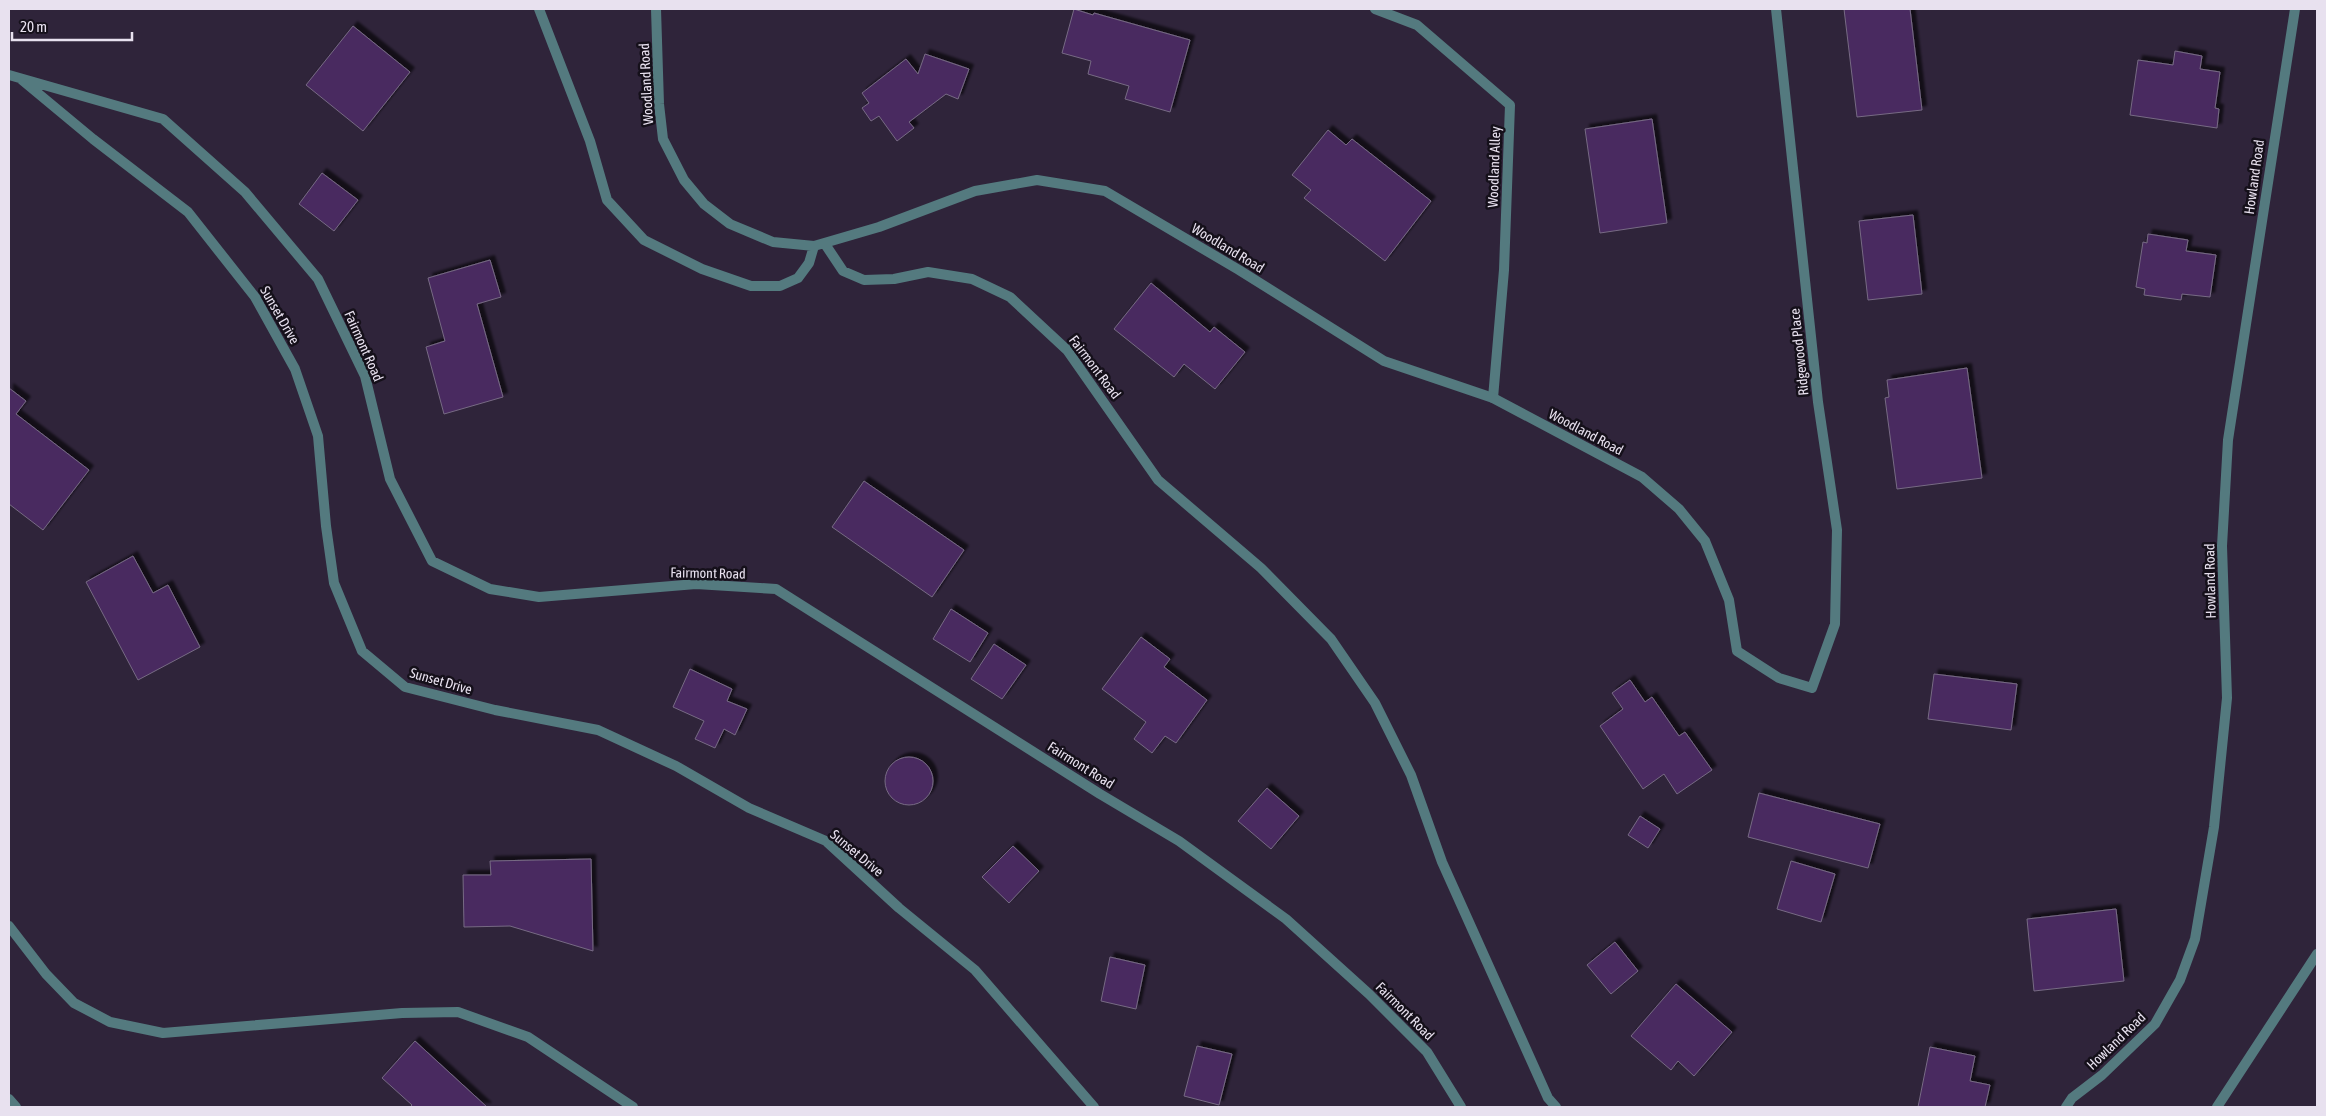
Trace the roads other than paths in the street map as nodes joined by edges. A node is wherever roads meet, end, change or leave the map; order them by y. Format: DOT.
graph roads {
  1 [pos="539,9"];
  2 [pos="656,9"];
  3 [pos="1375,9"];
  4 [pos="1776,9"];
  5 [pos="2295,9"];
  6 [pos="13,76"];
  7 [pos="825,244"];
  8 [pos="814,246"];
  9 [pos="1493,398"];
  10 [pos="1812,688"];
  11 [pos="9,926"];
  12 [pos="2317,954"];
  13 [pos="9,1099"];
  14 [pos="16,1107"];
  15 [pos="633,1107"];
  16 [pos="1094,1107"];
  17 [pos="1461,1107"];
  18 [pos="1556,1107"];
  19 [pos="2066,1107"];
  20 [pos="2217,1107"];
  1 -- 8 [label="street"];
  2 -- 8 [label="street, Woodland Road"];
  3 -- 9 [label="street, Woodland Alley"];
  4 -- 10 [label="street, Ridgewood Place"];
  5 -- 19 [label="street, Howland Road"];
  6 -- 16 [label="street, Sunset Drive"];
  6 -- 17 [label="street, Fairmont Road"];
  7 -- 8 [label="street, Woodland Road"];
  7 -- 9 [label="street, Woodland Road"];
  7 -- 18 [label="street, Fairmont Road"];
  9 -- 10 [label="street, Woodland Road"];
  11 -- 15 [label="street"];
  12 -- 20 [label="street"];
  13 -- 14 [label="street"];
}
